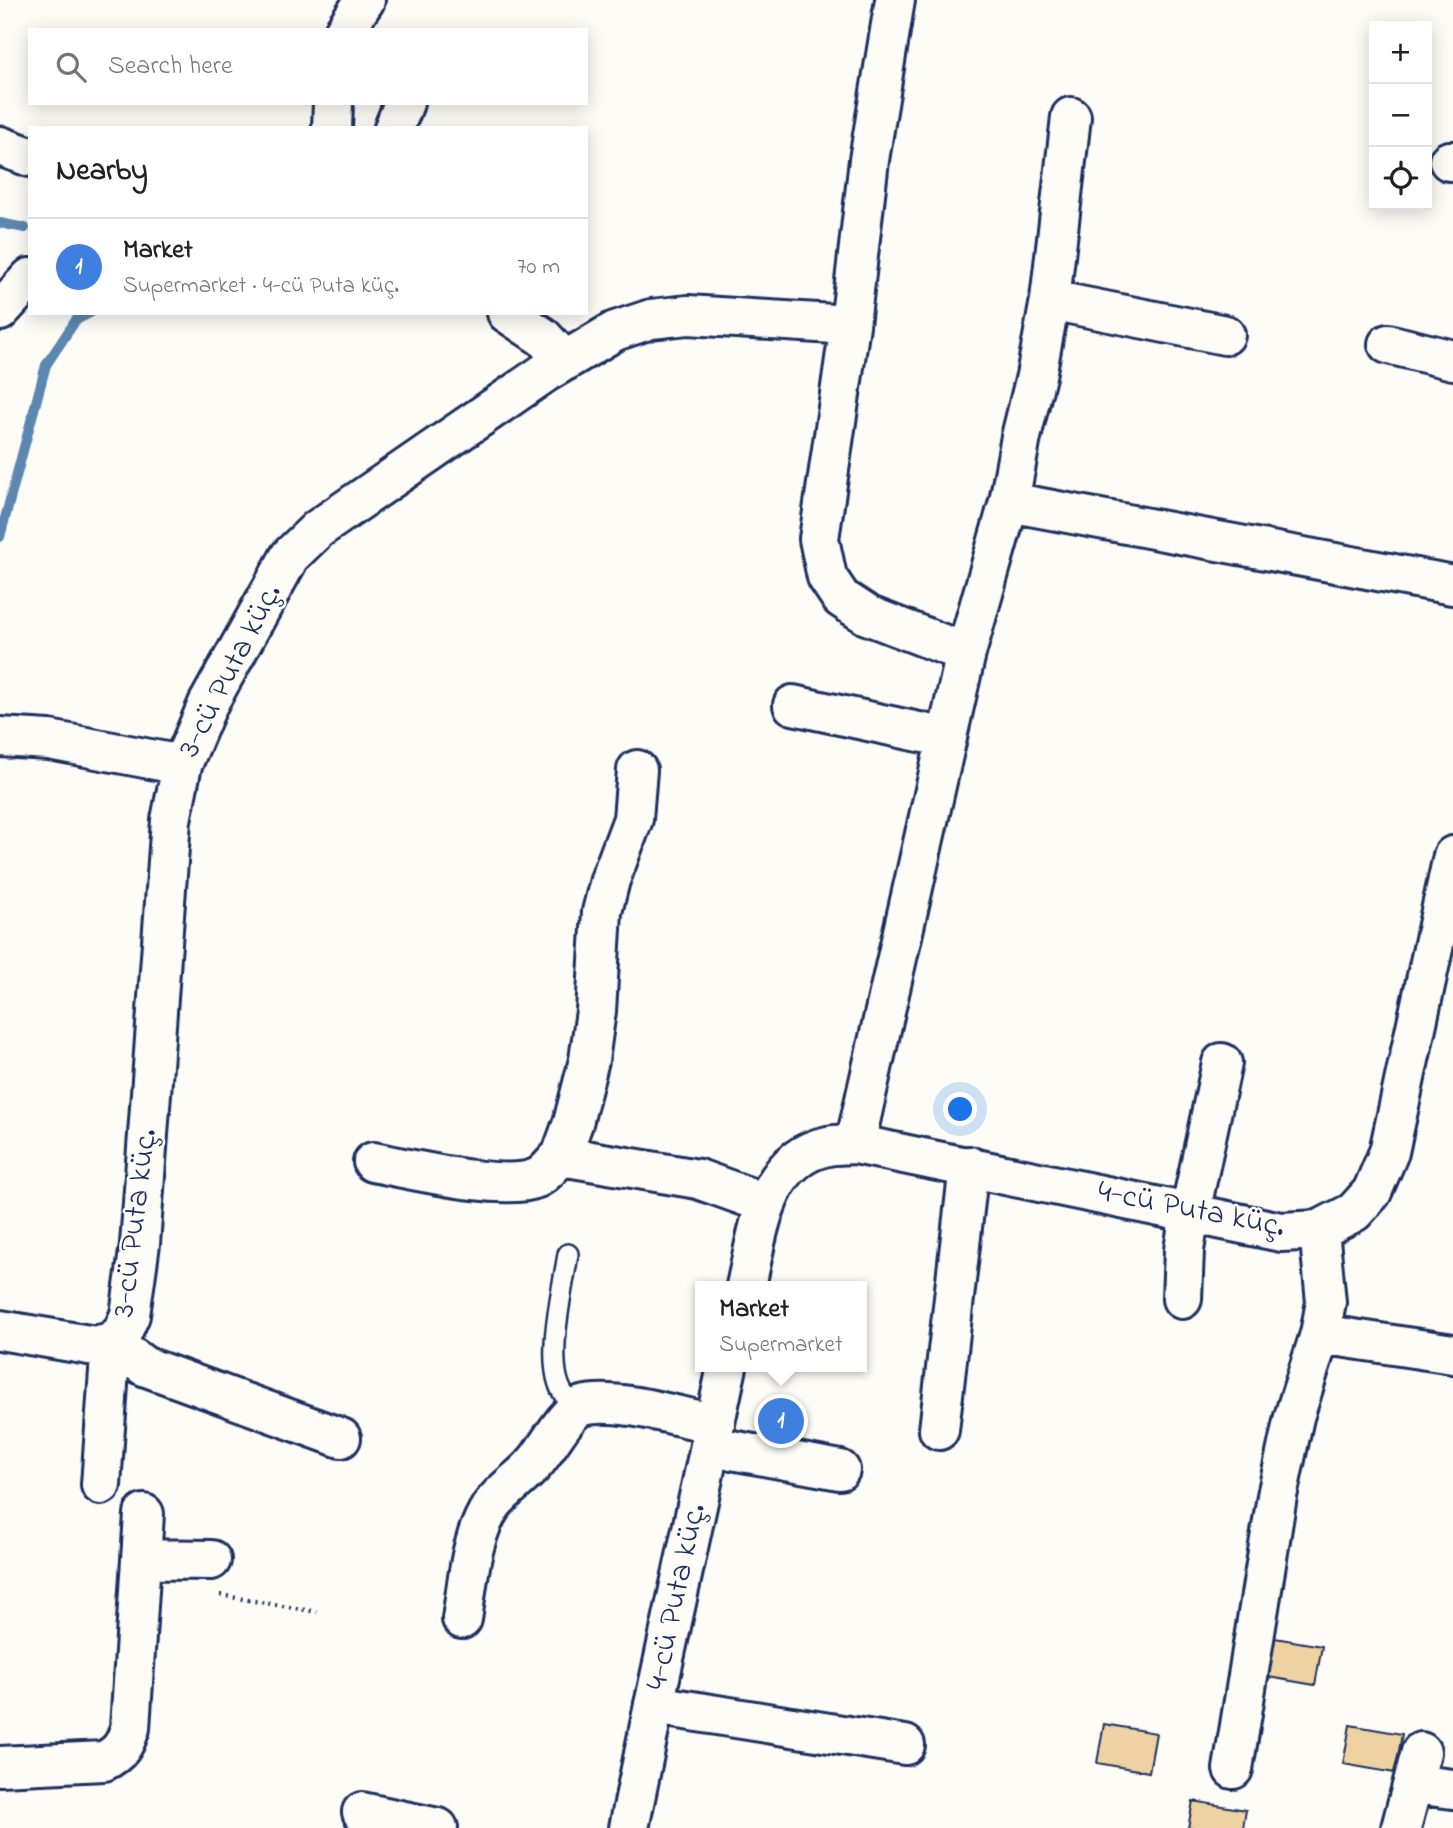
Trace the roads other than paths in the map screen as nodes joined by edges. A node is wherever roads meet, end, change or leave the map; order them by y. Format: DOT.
graph roads {
  1 [pos="365,0"];
  2 [pos="895,0"];
  3 [pos="346,28"];
  4 [pos="333,105"];
  5 [pos="403,105"];
  6 [pos="1071,117"];
  7 [pos="332,126"];
  8 [pos="395,126"];
  9 [pos="0,146"];
  10 [pos="28,156"];
  11 [pos="28,280"];
  12 [pos="1050,300"];
  13 [pos="0,312"];
  14 [pos="510,315"];
  15 [pos="850,325"];
  16 [pos="1225,335"];
  17 [pos="1388,344"];
  18 [pos="1453,360"];
  19 [pos="565,361"];
  20 [pos="1009,502"];
  21 [pos="1453,585"];
  22 [pos="966,653"];
  23 [pos="793,705"];
  24 [pos="0,737"];
  25 [pos="947,738"];
  26 [pos="182,765"];
  27 [pos="637,770"];
  28 [pos="1453,856"];
  29 [pos="1222,1063"];
  30 [pos="855,1144"];
  31 [pos="561,1156"];
  32 [pos="373,1163"];
  33 [pos="969,1166"];
  34 [pos="765,1203"];
  35 [pos="1190,1213"];
  36 [pos="1319,1230"];
  37 [pos="568,1254"];
  38 [pos="747,1281"];
  39 [pos="1182,1299"];
  40 [pos="0,1331"];
  41 [pos="1320,1334"];
  42 [pos="111,1342"];
  43 [pos="1453,1354"];
  44 [pos="726,1372"];
  45 [pos="579,1407"];
  46 [pos="939,1430"];
  47 [pos="712,1435"];
  48 [pos="341,1438"];
  49 [pos="840,1470"];
  50 [pos="101,1485"];
  51 [pos="144,1514"];
  52 [pos="141,1559"];
  53 [pos="210,1576"];
  54 [pos="463,1619"];
  55 [pos="654,1704"];
  56 [pos="905,1745"];
  57 [pos="0,1766"];
  58 [pos="1233,1769"];
  59 [pos="1453,1790"];
  60 [pos="362,1812"];
  61 [pos="438,1828"];
  62 [pos="629,1828"];
  63 [pos="1401,1828"];
  1 -- 3 [label="street"];
  2 -- 15 [label="street"];
  4 -- 7 [label="street"];
  5 -- 8 [label="street"];
  6 -- 12 [label="street"];
  9 -- 10 [label="street"];
  11 -- 13 [label="street"];
  12 -- 16 [label="street"];
  12 -- 20 [label="street"];
  14 -- 19 [label="street"];
  15 -- 19 [label="street, 3-cü Puta küç."];
  15 -- 22 [label="street"];
  17 -- 18 [label="street"];
  19 -- 26 [label="street, 3-cü Puta küç."];
  20 -- 21 [label="street"];
  20 -- 22 [label="street"];
  22 -- 25 [label="street"];
  23 -- 25 [label="street"];
  24 -- 26 [label="street"];
  25 -- 30 [label="street"];
  26 -- 42 [label="street, 3-cü Puta küç."];
  27 -- 31 [label="street"];
  28 -- 36 [label="street, 4-cü Puta küç."];
  29 -- 35 [label="street"];
  30 -- 33 [label="street, 4-cü Puta küç."];
  30 -- 34 [label="street, 4-cü Puta küç."];
  31 -- 32 [label="street"];
  31 -- 34 [label="street"];
  33 -- 35 [label="street, 4-cü Puta küç."];
  33 -- 46 [label="street"];
  34 -- 38 [label="street, 4-cü Puta küç."];
  35 -- 36 [label="street, 4-cü Puta küç."];
  35 -- 39 [label="street"];
  36 -- 41 [label="street"];
  37 -- 45 [label="lane"];
  40 -- 42 [label="street, 3-cü Puta küç."];
  41 -- 43 [label="street"];
  41 -- 58 [label="street"];
  42 -- 48 [label="street"];
  42 -- 50 [label="street"];
  44 -- 47 [label="street, 4-cü Puta küç."];
  45 -- 47 [label="street"];
  45 -- 54 [label="street"];
  47 -- 49 [label="street"];
  47 -- 55 [label="street, 4-cü Puta küç."];
  51 -- 52 [label="street"];
  52 -- 53 [label="street"];
  52 -- 57 [label="street"];
  55 -- 56 [label="street"];
  55 -- 62 [label="street, 4-cü Puta küç."];
  59 -- 63 [label="street"];
  60 -- 61 [label="street"];
}
